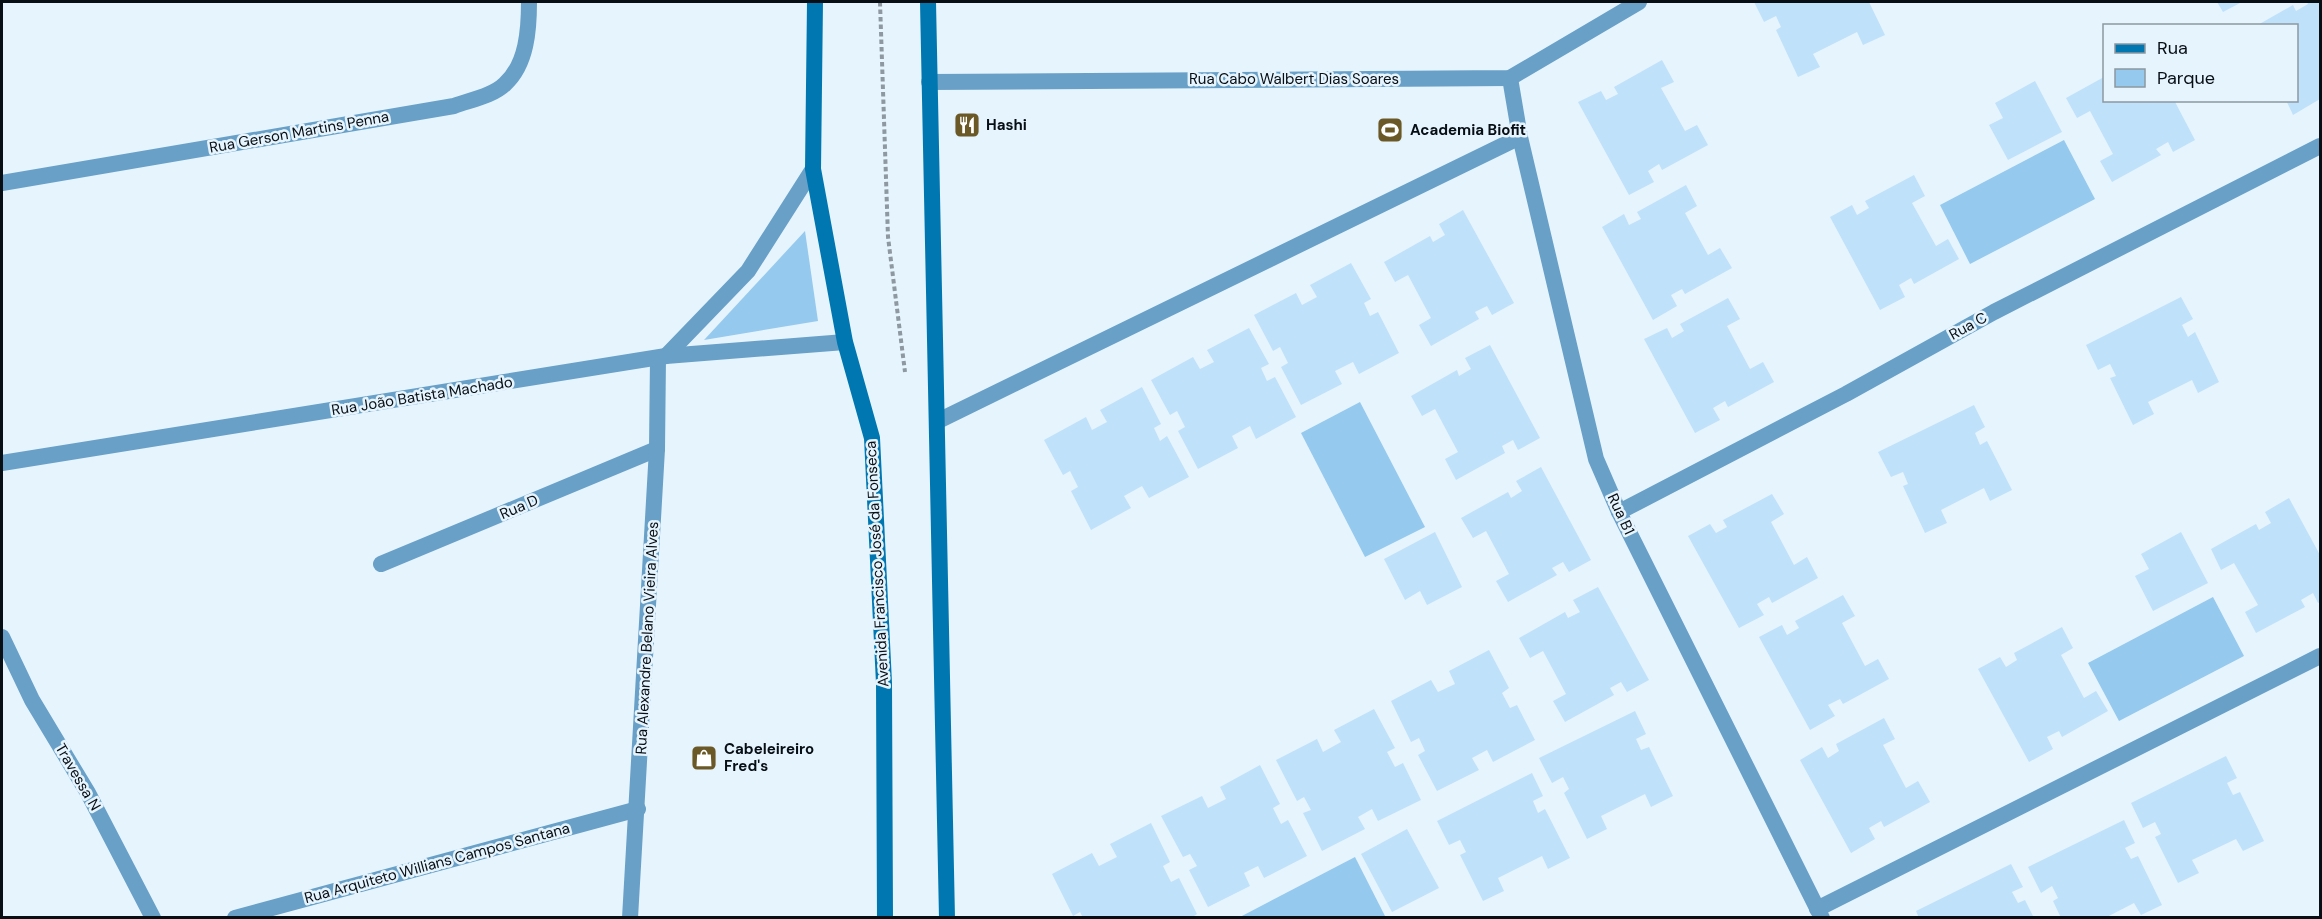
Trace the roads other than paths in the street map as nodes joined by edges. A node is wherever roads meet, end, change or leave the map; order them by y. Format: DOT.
graph roads {
  1 [pos="528,2"];
  2 [pos="815,2"];
  3 [pos="928,2"];
  4 [pos="1639,2"];
  5 [pos="1510,78"];
  6 [pos="929,82"];
  7 [pos="1520,137"];
  8 [pos="2320,146"];
  9 [pos="813,169"];
  10 [pos="2,183"];
  11 [pos="845,342"];
  12 [pos="662,357"];
  13 [pos="938,421"];
  14 [pos="657,449"];
  15 [pos="2,463"];
  16 [pos="1619,512"];
  17 [pos="381,564"];
  18 [pos="2,637"];
  19 [pos="2320,656"];
  20 [pos="638,809"];
  21 [pos="1820,913"];
  22 [pos="153,918"];
  23 [pos="235,918"];
  24 [pos="630,918"];
  25 [pos="885,918"];
  26 [pos="947,918"];
  1 -- 10 [label="street, Rua Gerson Martins Penna"];
  2 -- 9 [label="main road, Avenida Francisco José da Fonseca"];
  3 -- 6 [label="main road"];
  4 -- 5 [label="street"];
  5 -- 6 [label="street, Rua Cabo Walbert Dias Soares"];
  5 -- 7 [label="street, Rua B1"];
  6 -- 13 [label="main road"];
  7 -- 13 [label="street"];
  7 -- 16 [label="street, Rua B1"];
  8 -- 16 [label="street, Rua C"];
  9 -- 11 [label="main road, Avenida Francisco José da Fonseca"];
  9 -- 12 [label="street"];
  11 -- 12 [label="street, Rua João Batista Machado"];
  11 -- 25 [label="main road, Avenida Francisco José da Fonseca"];
  12 -- 14 [label="street, Rua Alexandre Belano Vieira Alves"];
  12 -- 15 [label="street, Rua João Batista Machado"];
  13 -- 26 [label="main road"];
  14 -- 17 [label="street, Rua D"];
  14 -- 20 [label="street, Rua Alexandre Belano Vieira Alves"];
  16 -- 21 [label="street, Rua B1"];
  18 -- 22 [label="street, Travessa N"];
  19 -- 21 [label="street"];
  20 -- 23 [label="street, Rua Arquiteto Willians Campos Santana"];
  20 -- 24 [label="street, Rua Alexandre Belano Vieira Alves"];
}
